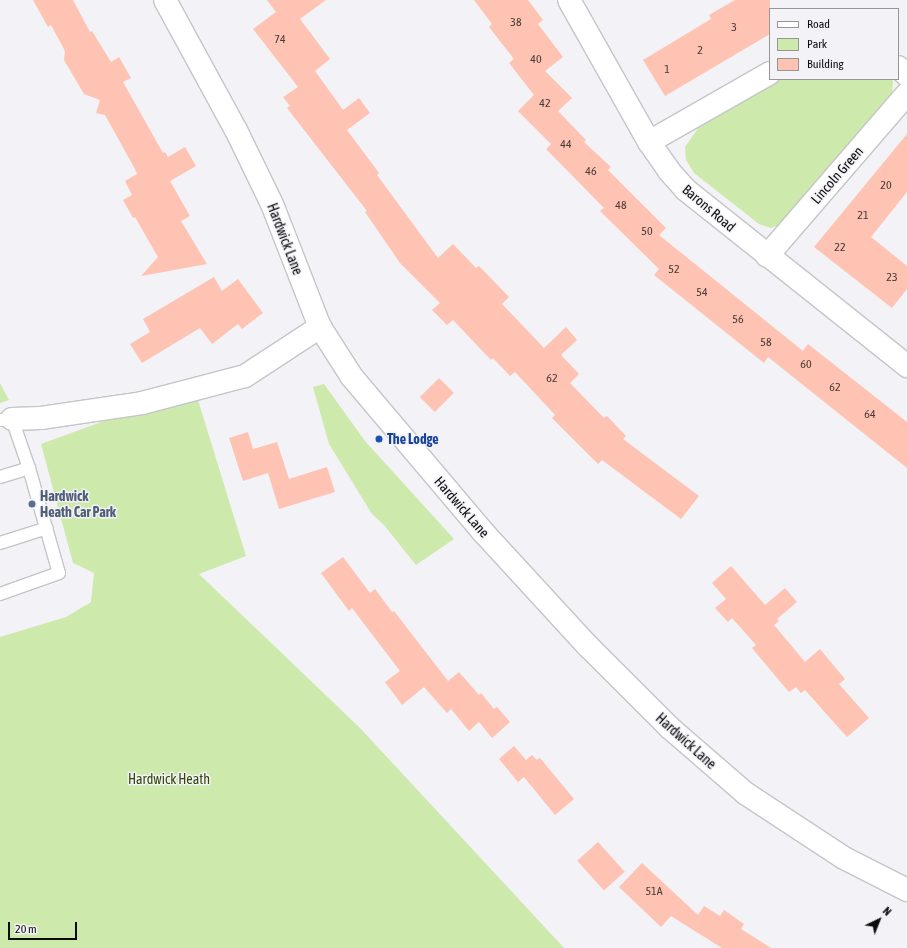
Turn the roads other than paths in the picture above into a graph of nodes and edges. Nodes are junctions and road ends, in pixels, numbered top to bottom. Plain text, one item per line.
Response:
1 (165, 0) edge
2 (569, 0) edge
3 (899, 69) edge
4 (769, 74) edge
5 (907, 75) edge
6 (907, 94) edge
7 (649, 142) junction
8 (767, 256) junction
9 (320, 327) junction
10 (907, 366) edge
11 (6, 420) edge
12 (29, 468) junction
13 (0, 477) edge
14 (47, 528) junction
15 (0, 543) edge
16 (0, 594) edge
17 (907, 890) edge

1 - 9 street, Hardwick Lane
2 - 7 street, Barons Road
3 - 5 street
4 - 7 street
6 - 8 street, Lincoln Green
7 - 8 street, Barons Road
8 - 10 street, Barons Road
9 - 11 street
9 - 17 street, Hardwick Lane
11 - 12 lane
12 - 13 lane
12 - 14 lane
14 - 15 lane
14 - 16 lane

